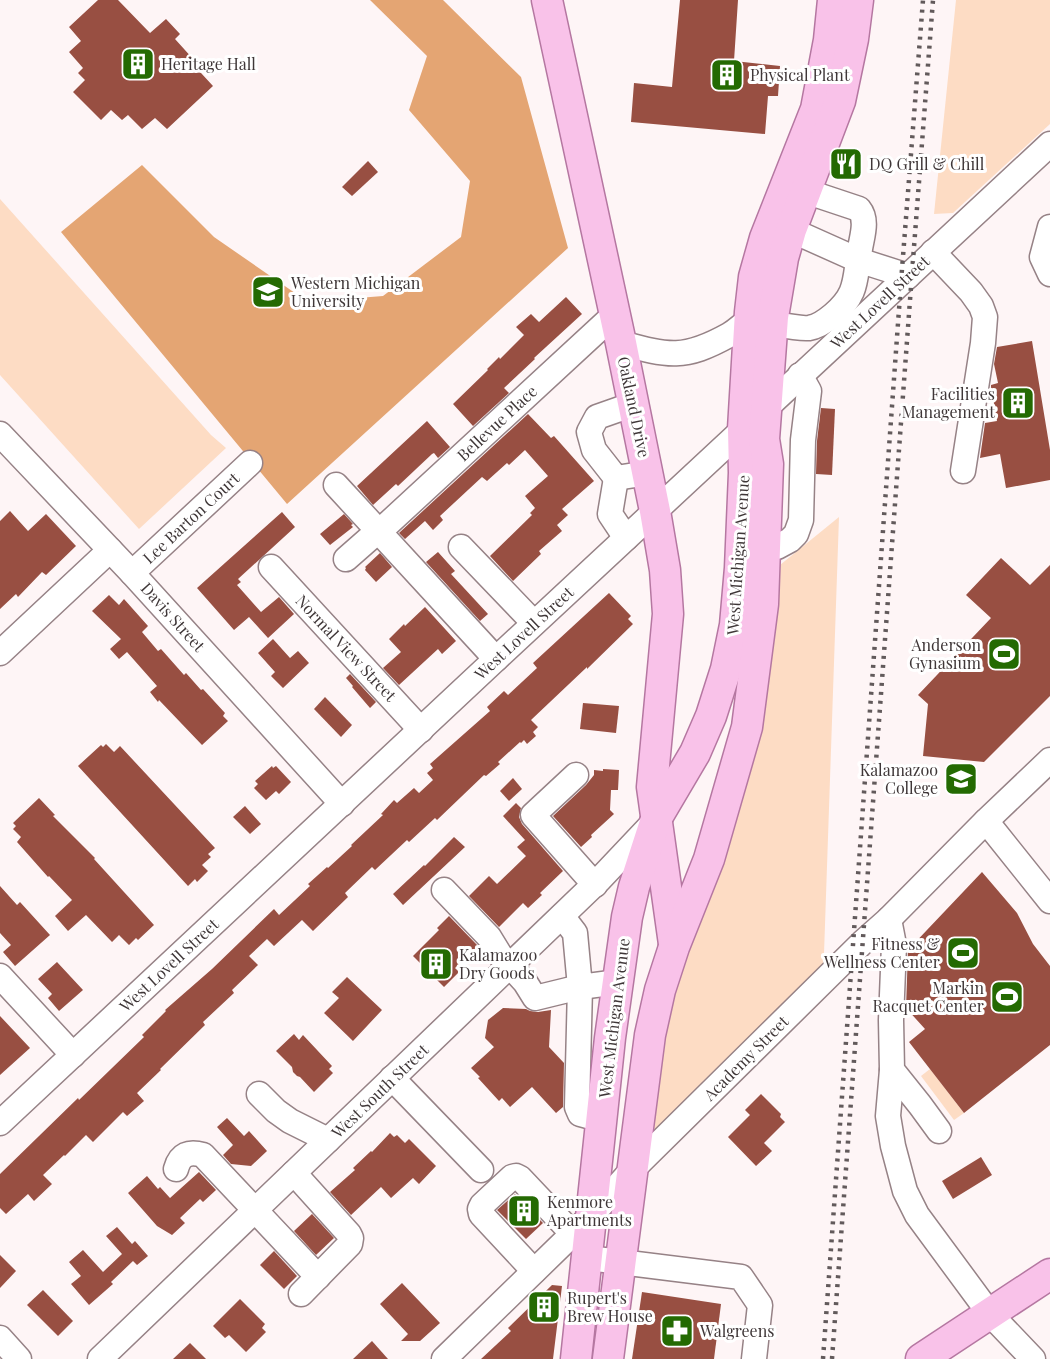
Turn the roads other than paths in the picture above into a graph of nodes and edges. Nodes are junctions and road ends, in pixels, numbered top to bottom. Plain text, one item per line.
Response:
1 (547, 0) edge
2 (833, 0) edge
3 (858, 0) edge
4 (837, 65) junction
5 (1050, 144) edge
6 (805, 191) junction
7 (1050, 227) edge
8 (791, 230) junction
9 (933, 252) junction
10 (858, 260) junction
11 (1050, 274) edge
12 (908, 276) junction
13 (851, 296) junction
14 (868, 314) junction
15 (764, 320) junction
16 (810, 328) junction
17 (617, 329) junction
18 (807, 369) junction
19 (634, 404) junction
20 (766, 408) junction
21 (743, 429) junction
22 (0, 434) edge
23 (803, 458) junction
24 (250, 464) dead end
25 (768, 464) junction
26 (963, 471) dead end
27 (648, 473) junction
28 (616, 478) junction
29 (336, 484) dead end
30 (656, 511) junction
31 (379, 531) junction
32 (626, 538) junction
33 (461, 547) dead end
34 (765, 547) junction
35 (110, 550) junction
36 (346, 559) dead end
37 (271, 567) dead end
38 (132, 573) junction
39 (534, 623) junction
40 (0, 653) edge
41 (496, 659) junction
42 (421, 730) junction
43 (1050, 760) edge
44 (576, 775) dead end
45 (342, 804) junction
46 (656, 819) junction
47 (986, 821) junction
48 (595, 885) junction
49 (444, 890) dead end
50 (1050, 901) edge
51 (562, 916) junction
52 (889, 919) junction
53 (674, 947) junction
54 (511, 966) junction
55 (0, 976) edge
56 (618, 982) junction
57 (580, 987) junction
58 (73, 1055) junction
59 (892, 1070) junction
60 (392, 1078) junction
61 (259, 1094) dead end
62 (602, 1120) junction
63 (0, 1123) edge
64 (939, 1131) dead end
65 (328, 1140) junction
66 (176, 1169) dead end
67 (481, 1170) dead end
68 (631, 1171) junction
69 (294, 1173) junction
70 (256, 1210) junction
71 (584, 1236) junction
72 (619, 1262) junction
73 (534, 1271) junction
74 (1050, 1274) edge
75 (318, 1277) junction
76 (301, 1294) dead end
77 (990, 1314) junction
78 (0, 1338) edge
79 (455, 1355) edge
80 (19, 1359) edge
81 (100, 1359) edge
82 (576, 1359) edge
83 (608, 1359) edge
84 (754, 1359) edge
85 (921, 1359) edge
86 (1033, 1359) edge

1 - 17 main road, Oakland Drive
2 - 4 main road
3 - 4 main road
4 - 6 main road, West Michigan Avenue
4 - 15 main road, West Michigan Avenue
5 - 9 street, West Lovell Street
6 - 8 main road, West Michigan Avenue
6 - 10 street
7 - 11 street
8 - 10 street
8 - 15 main road, West Michigan Avenue
9 - 12 street, West Lovell Street
9 - 26 street
10 - 12 street
10 - 13 street
12 - 14 street, West Lovell Street
13 - 14 street
13 - 16 street
14 - 18 street, West Lovell Street
15 - 16 street
15 - 17 street
15 - 20 main road, West Michigan Avenue
15 - 21 main road, West Michigan Avenue
16 - 18 street
17 - 19 main road, Oakland Drive
17 - 31 street, Bellevue Place
18 - 20 street, West Lovell Street
18 - 23 street
19 - 27 main road, Oakland Drive
19 - 28 street
20 - 21 street, West Lovell Street
20 - 25 main road, West Michigan Avenue
21 - 30 street, West Lovell Street
21 - 46 main road, West Michigan Avenue
22 - 35 street, Davis Street
23 - 25 street
23 - 34 street
24 - 38 street, Lee Barton Court
25 - 34 main road, West Michigan Avenue
27 - 28 street
27 - 30 main road, Oakland Drive
28 - 32 street
29 - 31 street
30 - 32 street, West Lovell Street
30 - 46 main road, Oakland Drive
31 - 36 street, Bellevue Place
31 - 41 street
32 - 39 street, West Lovell Street
33 - 39 street
34 - 53 main road, West Michigan Avenue
35 - 38 street, Davis Street
35 - 40 street
37 - 42 street, Normal View Street
38 - 45 street, Davis Street
39 - 41 street, West Lovell Street
41 - 42 street, West Lovell Street
42 - 45 street, West Lovell Street
43 - 47 street, Academy Street
44 - 48 street
45 - 58 street, West Lovell Street
46 - 48 street, West South Street
46 - 53 main road, Oakland Drive
46 - 56 main road, West Michigan Avenue
47 - 50 street
47 - 52 street, Academy Street
48 - 51 street, West South Street
49 - 54 street
51 - 54 street, West South Street
51 - 57 street
52 - 59 street
52 - 68 street, Academy Street
53 - 68 main road, West Michigan Avenue
54 - 57 street
54 - 60 street, West South Street
55 - 58 street
56 - 57 street
56 - 62 main road, West Michigan Avenue
57 - 62 street
58 - 63 street, West Lovell Street
59 - 64 street
59 - 77 street
60 - 65 street, West South Street
60 - 67 street
61 - 65 street
62 - 71 main road, West Michigan Avenue
65 - 69 street, West South Street
66 - 70 street
68 - 71 street, Academy Street
68 - 72 main road, West Michigan Avenue
69 - 70 street, West South Street
69 - 75 street
70 - 75 street
70 - 81 street, West South Street
71 - 72 street
71 - 73 street, Academy Street
71 - 73 street
71 - 82 main road, West Michigan Avenue
72 - 83 main road, West Michigan Avenue
72 - 84 street
73 - 79 street, Academy Street
74 - 77 main road
75 - 76 street
77 - 85 main road
77 - 86 street
78 - 80 street

